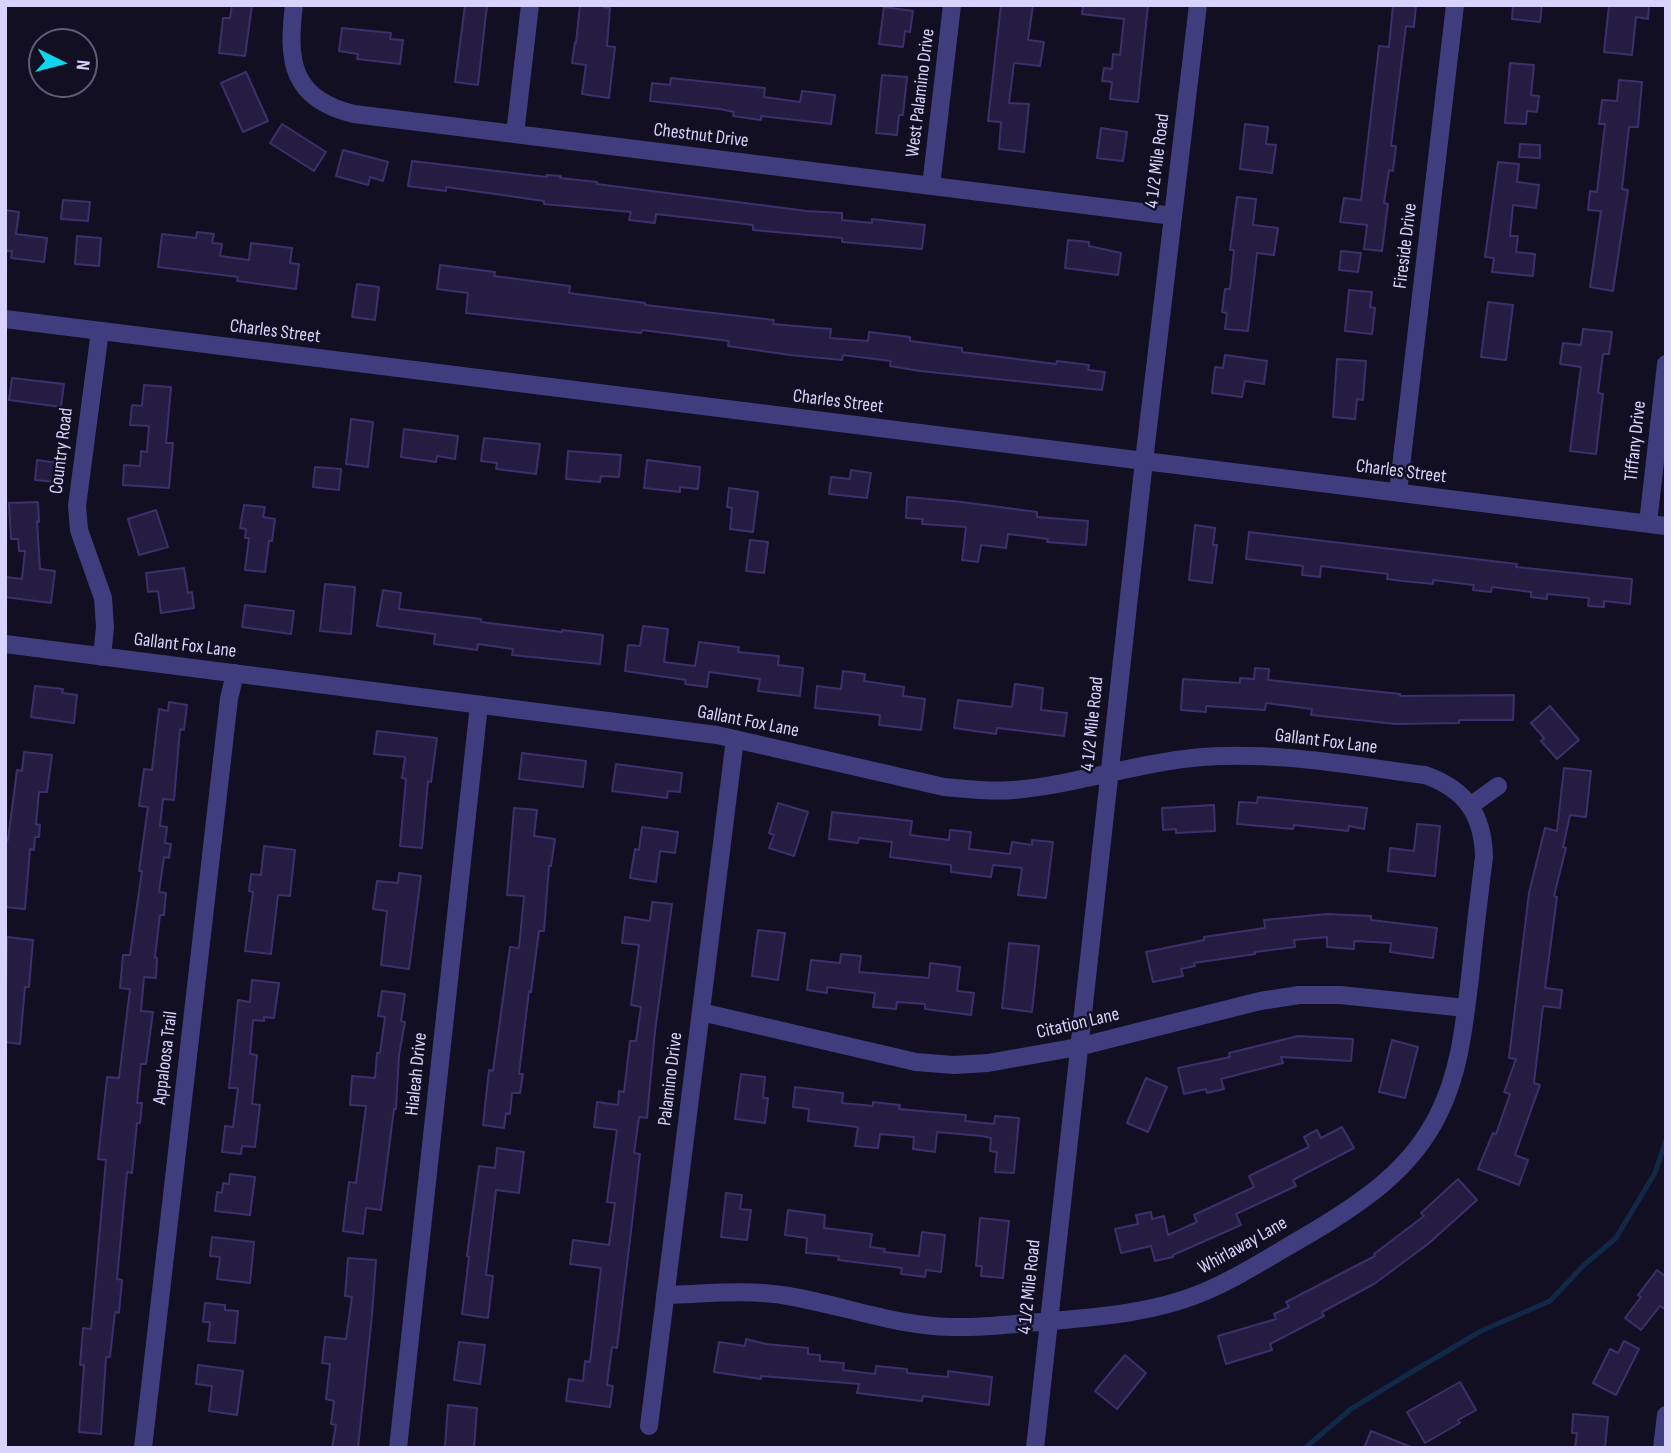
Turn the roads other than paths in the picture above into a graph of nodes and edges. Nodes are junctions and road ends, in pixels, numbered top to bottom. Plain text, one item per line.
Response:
1 (530, 5) edge
2 (952, 5) edge
3 (1198, 5) edge
4 (1455, 5) edge
5 (293, 10) edge
6 (515, 134) junction
7 (931, 186) junction
8 (1173, 216) junction
9 (5, 319) edge
10 (100, 331) junction
11 (1666, 364) edge
12 (1144, 461) junction
13 (1398, 492) junction
14 (1657, 524) edge
15 (5, 644) edge
16 (102, 657) junction
17 (235, 673) junction
18 (479, 705) junction
19 (735, 738) junction
20 (1109, 773) junction
21 (1498, 786) dead end
22 (1470, 806) junction
23 (1466, 1008) junction
24 (701, 1012) junction
25 (1078, 1047) junction
26 (665, 1295) junction
27 (1048, 1321) junction
28 (1666, 1415) edge
29 (649, 1426) dead end
30 (143, 1448) edge
31 (398, 1448) edge
32 (1035, 1448) edge
33 (1662, 1448) edge

1 - 6 street
2 - 7 street, West Palamino Drive
3 - 8 street, 4 1/2 Mile Road
4 - 13 street, Fireside Drive
5 - 6 street, Chestnut Drive
6 - 7 street, Chestnut Drive
7 - 8 street, Chestnut Drive
8 - 12 street, 4 1/2 Mile Road
9 - 10 street, Charles Street
10 - 12 street, Charles Street
10 - 16 street, Country Road
11 - 14 street, Tiffany Drive
12 - 13 street, Charles Street
12 - 20 street, 4 1/2 Mile Road
13 - 14 street, Charles Street
15 - 16 street, Gallant Fox Lane
16 - 17 street, Gallant Fox Lane
17 - 18 street, Gallant Fox Lane
17 - 30 street, Appaloosa Trail
18 - 19 street, Gallant Fox Lane
18 - 31 street, Hialeah Drive
19 - 20 street, Gallant Fox Lane
19 - 24 street, Palamino Drive
20 - 22 street, Gallant Fox Lane
20 - 25 street, 4 1/2 Mile Road
21 - 22 street
22 - 23 street, Whirlaway Lane
23 - 25 street, Citation Lane
23 - 27 street, Whirlaway Lane
24 - 25 street, Citation Lane
24 - 26 street, Palamino Drive
25 - 27 street, 4 1/2 Mile Road
26 - 27 street, Whirlaway Lane
26 - 29 street, Palamino Drive
27 - 32 street, 4 1/2 Mile Road
28 - 33 street

